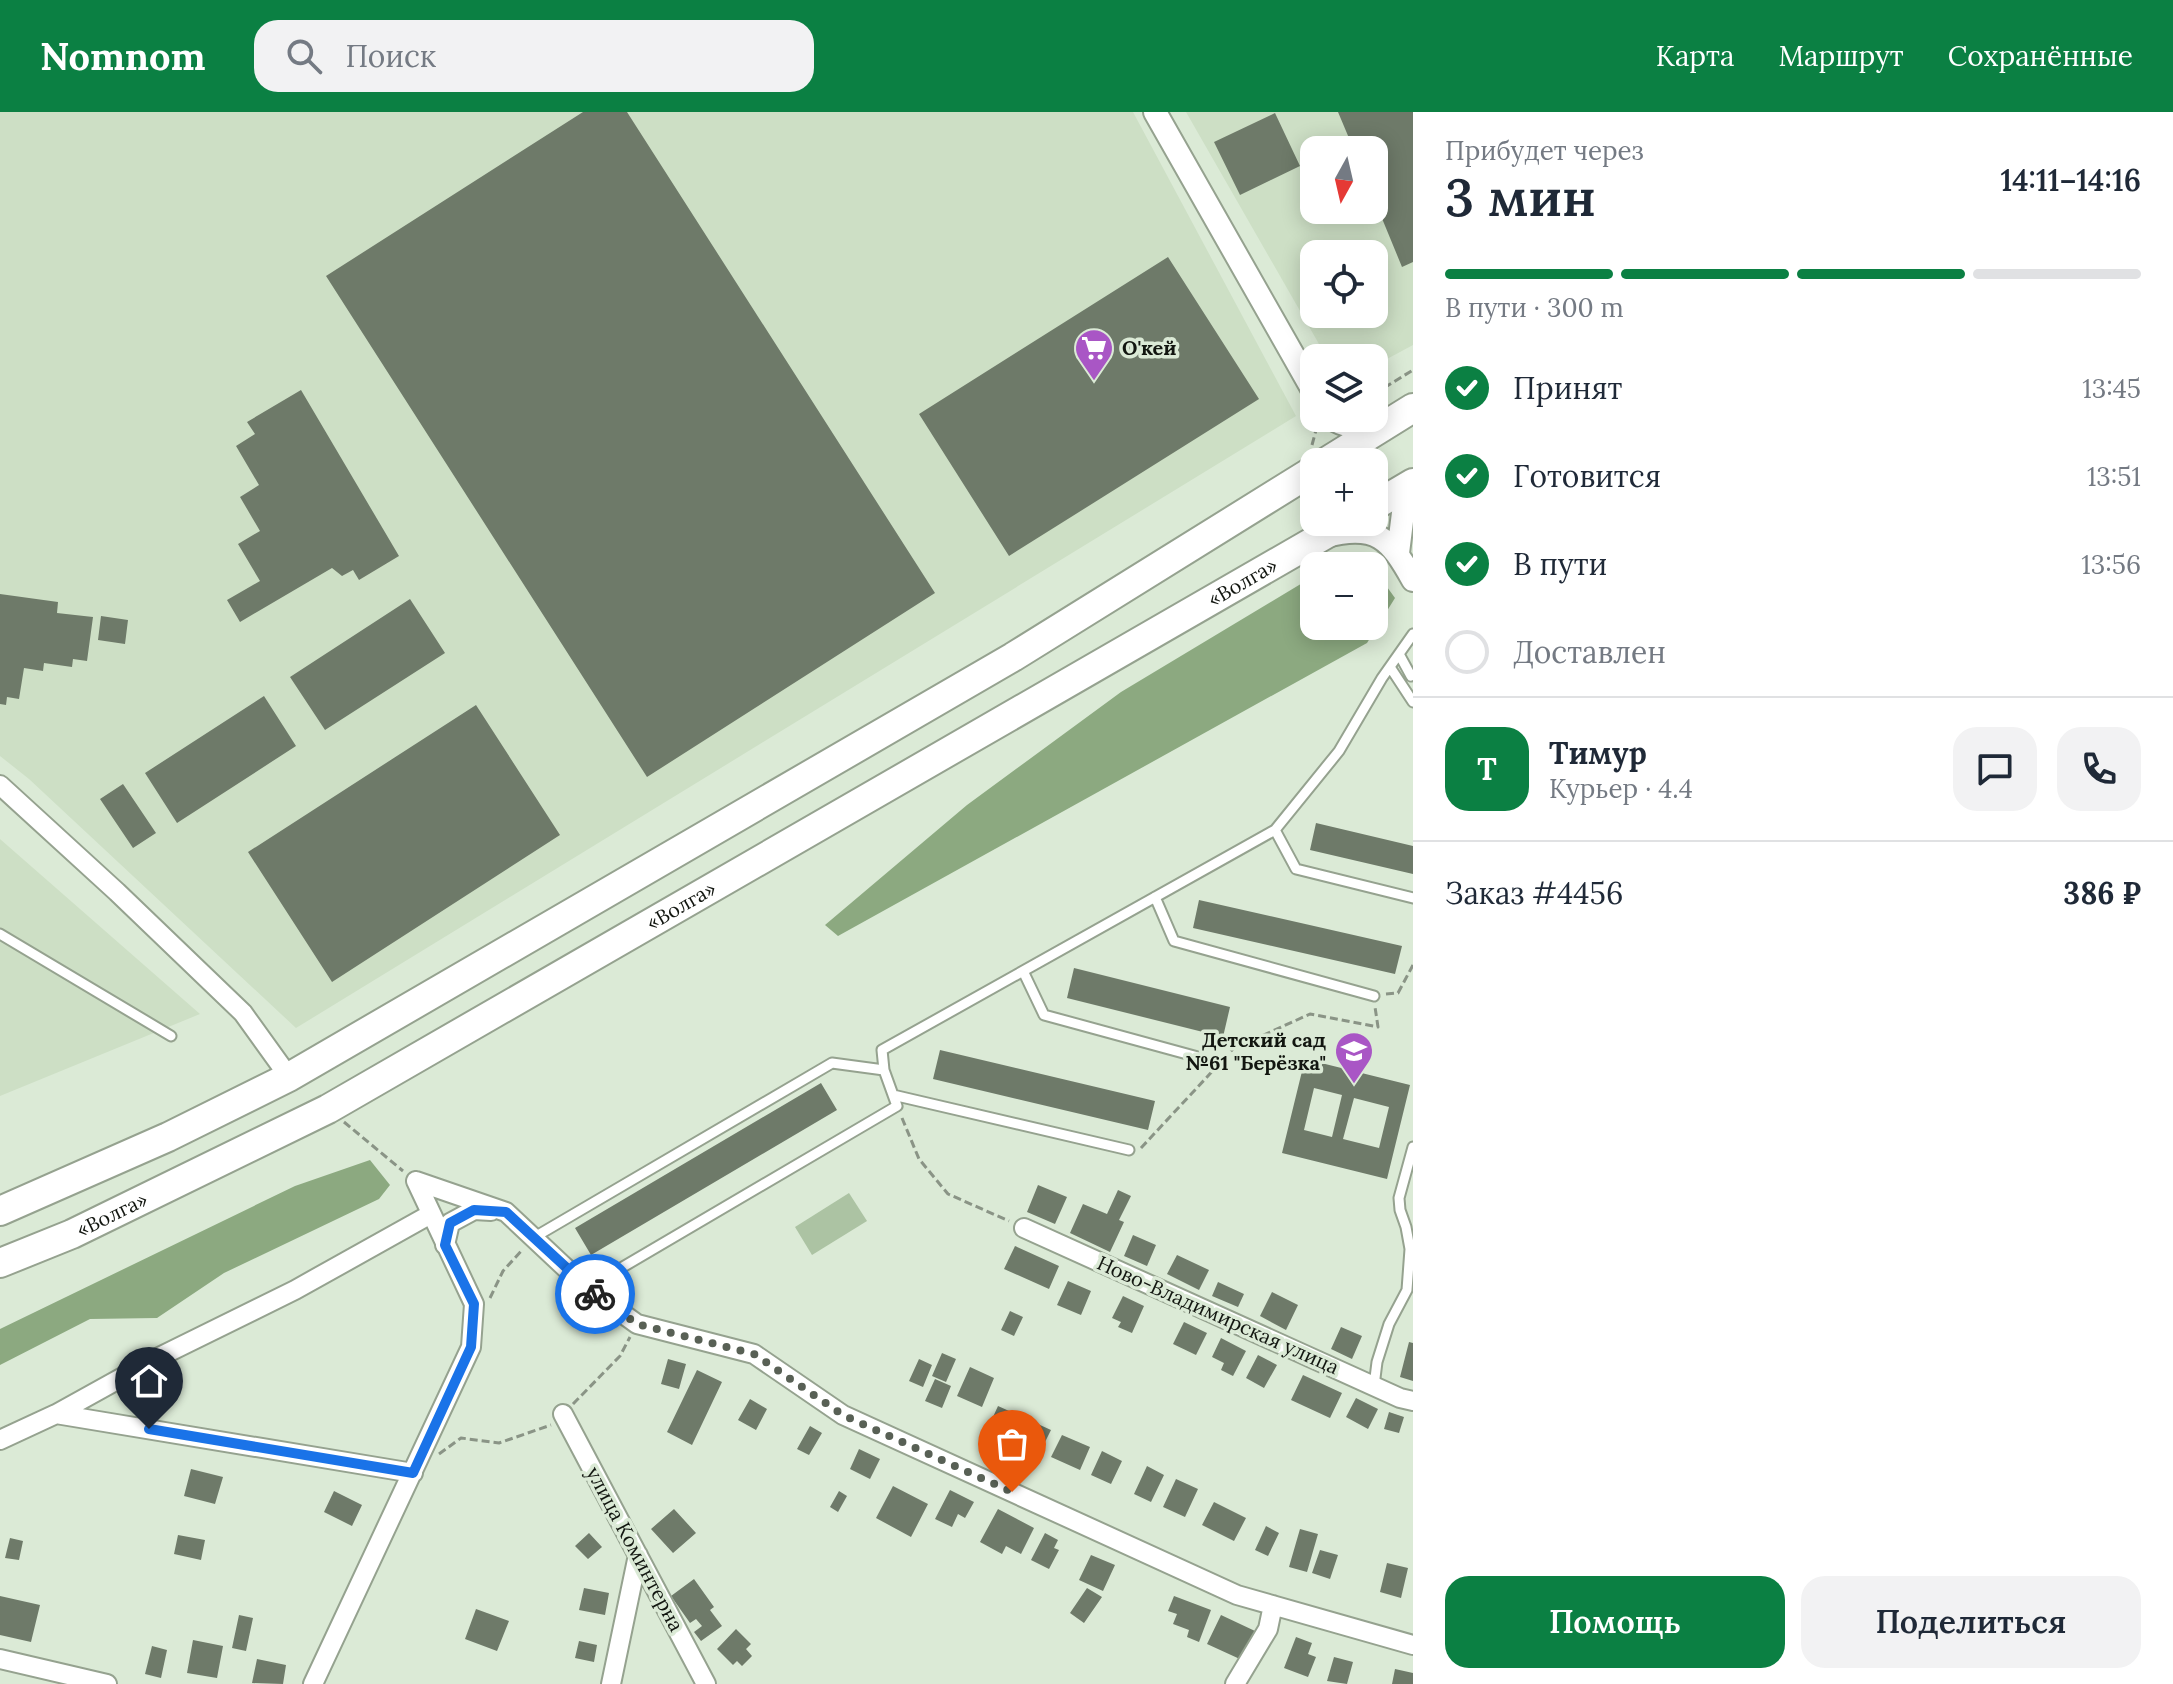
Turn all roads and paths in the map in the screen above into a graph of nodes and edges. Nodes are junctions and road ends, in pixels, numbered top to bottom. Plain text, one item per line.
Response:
1 (1155, 112) edge
2 (1300, 367) edge
3 (1413, 370) edge
4 (1388, 385) edge
5 (1413, 408) edge
6 (1388, 423) edge
7 (1372, 432) edge
8 (1347, 448) edge
9 (1300, 478) edge
10 (1413, 484) edge
11 (1388, 498) edge
12 (1322, 537) joint
13 (1398, 553) junction
14 (1411, 577) edge
15 (1413, 634) edge
16 (1399, 654) junction
17 (1390, 667) junction
18 (1413, 675) edge
19 (1413, 702) edge
20 (0, 785) edge
21 (1275, 830) junction
22 (1155, 897) junction
23 (1413, 898) edge
24 (0, 934) edge
25 (1413, 965) edge
26 (1023, 971) junction
27 (1374, 996) junction
28 (171, 1036) dead end
29 (1198, 1057) dead end
30 (884, 1070) junction
31 (289, 1077) junction
32 (893, 1095) junction
33 (897, 1106) junction
34 (328, 1109) junction
35 (1413, 1147) edge
36 (1129, 1150) joint
37 (416, 1181) junction
38 (0, 1211) edge
39 (506, 1212) junction
40 (431, 1214) junction
41 (1024, 1228) joint
42 (533, 1238) junction
43 (445, 1245) junction
44 (0, 1263) edge
45 (587, 1288) junction
46 (487, 1307) dead end
47 (637, 1324) junction
48 (1374, 1386) junction
49 (1413, 1401) edge
50 (56, 1414) junction
51 (563, 1414) junction
52 (0, 1440) edge
53 (413, 1473) junction
54 (638, 1555) junction
55 (1273, 1605) junction
56 (1413, 1645) edge
57 (0, 1659) edge
58 (107, 1684) edge
59 (313, 1684) edge
60 (611, 1684) edge
61 (706, 1684) edge
62 (1235, 1684) edge

1 - 2 street
3 - 4 path
5 - 6 highway
7 - 8 highway
9 - 31 highway
10 - 11 highway
10 - 13 street
12 - 13 street
12 - 34 highway, «Волга»
13 - 14 street
15 - 16 lane
16 - 17 lane
16 - 18 lane
17 - 19 lane
17 - 21 lane
20 - 31 street
21 - 22 lane
21 - 23 lane
22 - 26 lane
22 - 27 lane
24 - 28 lane
25 - 27 path
26 - 29 lane
26 - 30 lane
27 - 36 path
30 - 32 lane
30 - 42 lane
31 - 38 highway
32 - 33 lane
32 - 36 lane
33 - 41 path
33 - 45 lane
34 - 37 path
34 - 44 highway, «Волга»
35 - 48 lane
37 - 39 street
37 - 40 street
39 - 42 street
39 - 43 street
40 - 43 street
40 - 50 street
41 - 48 street, Ново-Владимирская улица
42 - 45 street
42 - 46 path
43 - 53 street
45 - 47 street
47 - 51 path
47 - 55 street
48 - 49 street, Ново-Владимирская улица
50 - 52 street
50 - 53 street
51 - 53 path
51 - 54 street, улица Коминтерна
53 - 59 street
54 - 60 street
54 - 61 street, улица Коминтерна
55 - 56 street
55 - 62 street
57 - 58 street

